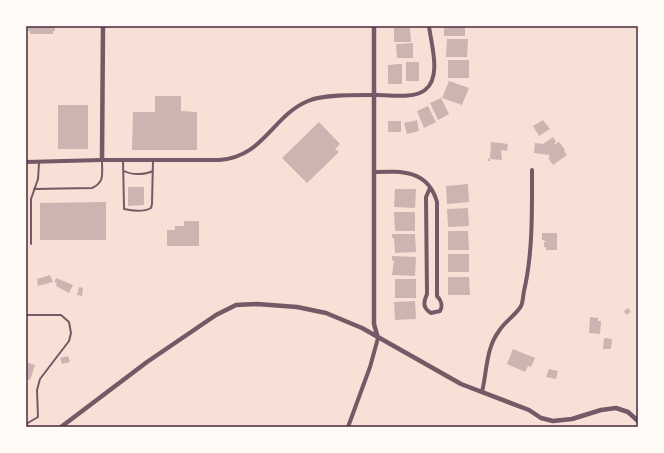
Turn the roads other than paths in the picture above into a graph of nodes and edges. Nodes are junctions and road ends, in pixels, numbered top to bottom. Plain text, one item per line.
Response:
1 (103, 26) edge
2 (374, 26) edge
3 (429, 26) edge
4 (374, 95) junction
5 (102, 160) junction
6 (123, 160) junction
7 (153, 160) junction
8 (26, 162) edge
9 (38, 162) junction
10 (124, 170) junction
11 (532, 170) dead end
12 (153, 171) junction
13 (375, 172) junction
14 (430, 188) junction
15 (34, 189) junction
16 (26, 230) edge
17 (31, 230) junction
18 (31, 244) dead end
19 (26, 314) edge
20 (378, 338) junction
21 (482, 392) junction
22 (638, 421) edge
23 (26, 425) edge
24 (30, 427) edge
25 (61, 427) edge
26 (348, 427) edge

1 - 5 street
2 - 4 street
3 - 4 street
4 - 7 street
4 - 13 street
5 - 6 street
5 - 9 street
5 - 15 lane
6 - 7 street
6 - 10 lane
7 - 12 lane
8 - 9 street
9 - 15 lane
10 - 12 lane
10 - 12 lane
11 - 21 street
13 - 14 street
13 - 20 street
14 - 14 street
15 - 17 lane
16 - 17 lane
17 - 18 lane
19 - 23 lane
20 - 21 street
20 - 25 street
20 - 26 street
21 - 22 street
23 - 24 lane

